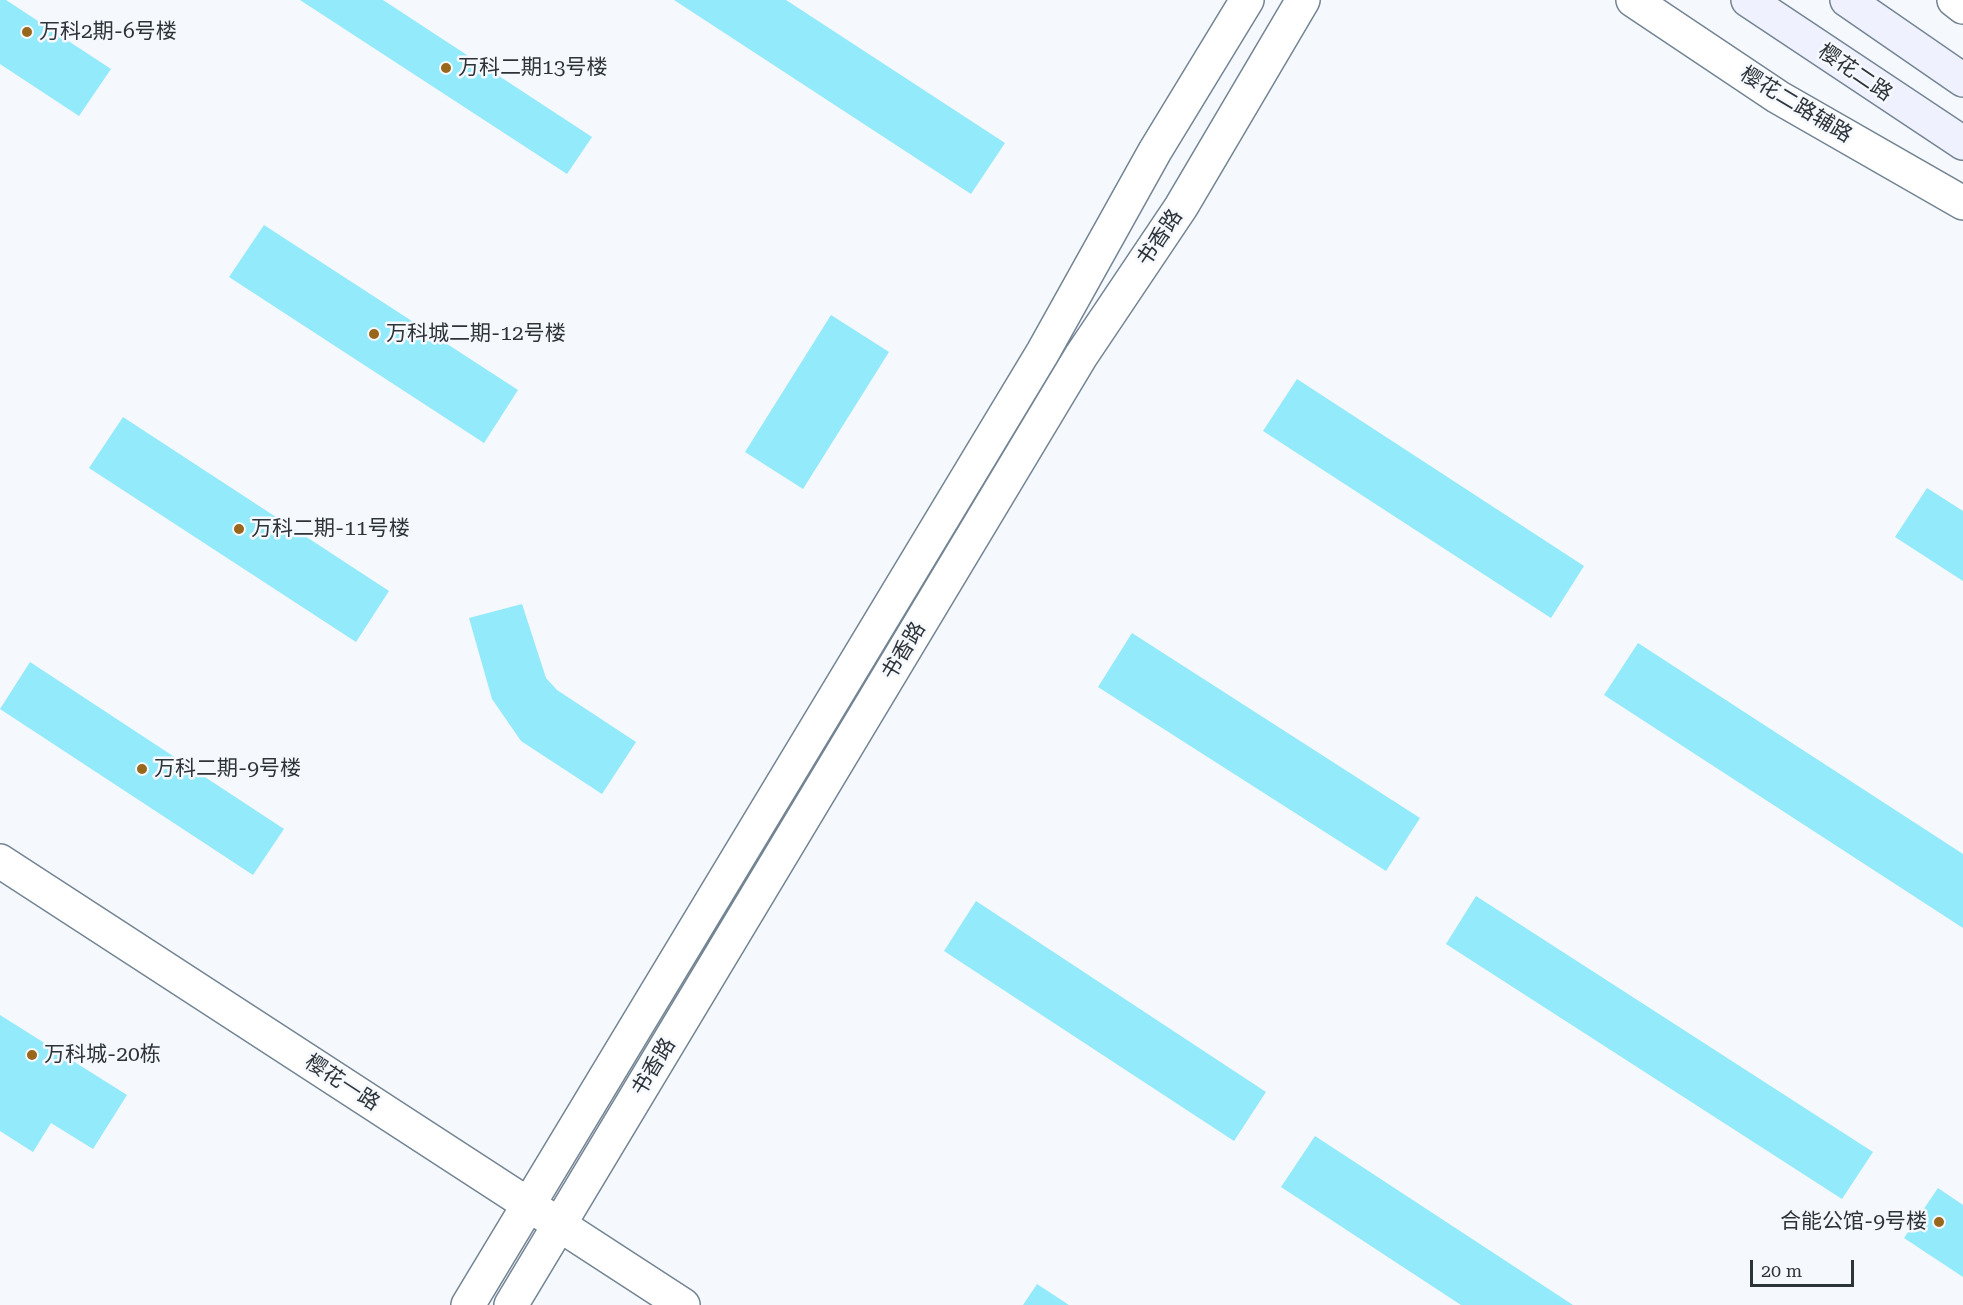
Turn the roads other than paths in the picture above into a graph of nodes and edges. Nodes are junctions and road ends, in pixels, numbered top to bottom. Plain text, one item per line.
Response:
1 (1247, 0) edge
2 (1303, 0) edge
3 (1634, 0) edge
4 (1748, 0) edge
5 (1847, 0) edge
6 (1954, 0) edge
7 (1963, 7) edge
8 (1963, 80) edge
9 (1963, 143) edge
10 (1963, 203) edge
11 (0, 861) edge
12 (529, 1205) junction
13 (560, 1225) junction
14 (468, 1305) edge
15 (511, 1305) edge
16 (683, 1305) edge

1 - 12 street, 书香路
2 - 13 street, 书香路
3 - 10 street, 樱花二路辅路
4 - 9 main road, 樱花二路
5 - 8 main road
6 - 7 street
11 - 12 street, 樱花一路
12 - 13 street, 樱花一路
12 - 14 street, 书香路
13 - 15 street, 书香路
13 - 16 street, 樱花一路

